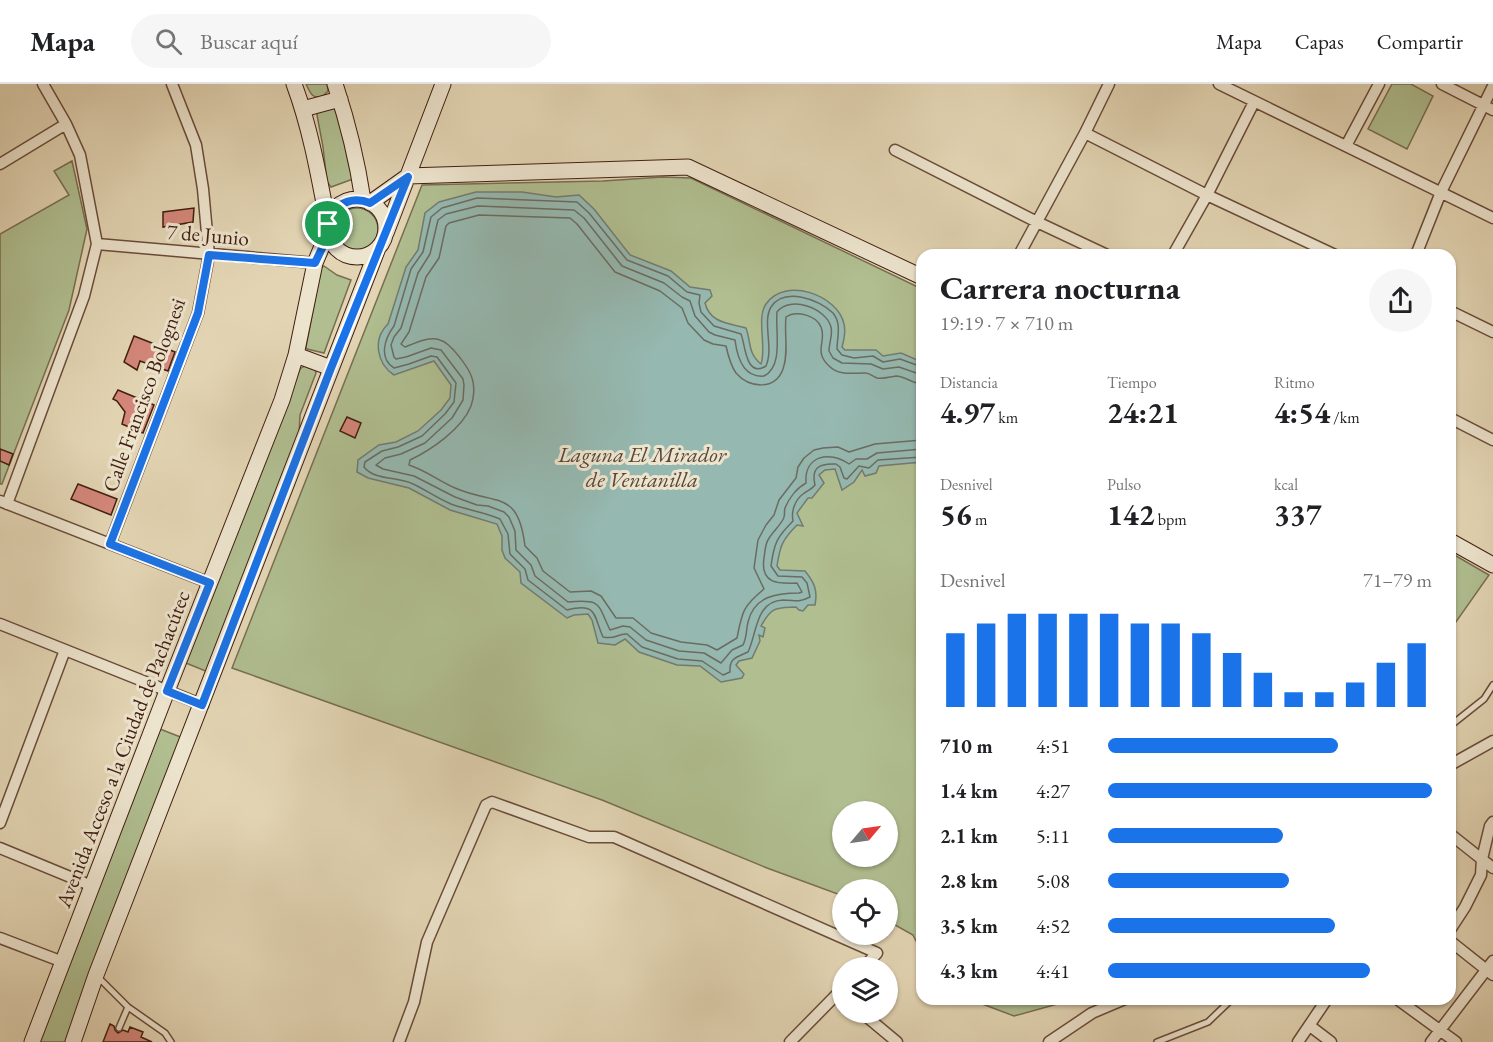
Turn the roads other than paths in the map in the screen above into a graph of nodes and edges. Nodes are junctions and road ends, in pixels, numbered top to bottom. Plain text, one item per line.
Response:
1 (43, 84) edge
2 (172, 84) edge
3 (294, 84) edge
4 (443, 84) edge
5 (1109, 84) edge
6 (1219, 84) edge
7 (1378, 84) edge
8 (1443, 84) edge
9 (1493, 86) edge
10 (338, 91) edge
11 (1254, 102) junction
12 (1488, 108) edge
13 (303, 109) junction
14 (66, 124) junction
15 (1085, 133) junction
16 (1346, 146) junction
17 (895, 150) dead end
18 (0, 164) edge
19 (408, 177) junction
20 (1441, 192) junction
21 (1207, 195) junction
22 (367, 202) junction
23 (1493, 218) edge
24 (1037, 222) junction
25 (328, 228) junction
26 (381, 243) junction
27 (97, 244) junction
28 (1022, 249) edge
29 (1094, 249) edge
30 (1176, 249) edge
31 (1322, 249) edge
32 (1418, 249) edge
33 (209, 255) junction
34 (315, 263) junction
35 (916, 274) edge
36 (1456, 314) edge
37 (1493, 332) edge
38 (296, 355) junction
39 (331, 368) junction
40 (1456, 421) edge
41 (1493, 440) edge
42 (3, 502) edge
43 (110, 544) junction
44 (1456, 544) edge
45 (1493, 565) edge
46 (210, 583) junction
47 (0, 624) edge
48 (65, 650) junction
49 (1493, 685) edge
50 (167, 691) junction
51 (202, 705) junction
52 (1456, 721) edge
53 (1493, 741) edge
54 (1456, 762) edge
55 (1493, 822) edge
56 (0, 823) edge
57 (1456, 839) edge
58 (0, 848) edge
59 (1482, 859) junction
60 (1493, 868) edge
61 (92, 886) junction
62 (1456, 921) edge
63 (0, 938) edge
64 (1456, 945) edge
65 (873, 957) edge
66 (63, 962) junction
67 (1491, 969) edge
68 (96, 975) junction
69 (832, 1002) edge
70 (1111, 1005) edge
71 (1226, 1005) edge
72 (1323, 1005) edge
73 (1405, 1005) edge
74 (128, 1007) junction
75 (874, 1023) edge
76 (1310, 1026) junction
77 (119, 1028) dead end
78 (1440, 1030) junction
79 (32, 1042) edge
80 (73, 1042) edge
81 (171, 1042) edge
82 (399, 1042) edge
83 (790, 1042) edge
84 (897, 1042) edge
85 (1048, 1042) edge
86 (1157, 1042) edge
87 (1298, 1042) edge
88 (1331, 1042) edge
89 (1431, 1042) edge
90 (1456, 1042) edge

1 - 14 street
2 - 33 street, Calle Francisco Bolognesi
3 - 13 main road
4 - 19 main road
5 - 15 street
6 - 11 street
7 - 16 street
8 - 12 street
9 - 12 street
10 - 13 main road
10 - 22 main road
11 - 16 street
11 - 21 street
12 - 20 street
13 - 25 main road
14 - 18 street
14 - 27 street
15 - 21 street
15 - 24 street
16 - 20 street
17 - 24 street
19 - 22 main road
19 - 26 main road
19 - 35 main road
20 - 23 street
20 - 32 street
21 - 30 street
21 - 31 street
22 - 25 main road
22 - 26 main road
24 - 28 street
24 - 29 street
25 - 26 main road
25 - 34 main road, Avenida Acceso a la Ciudad de Pachacútec
26 - 39 main road
27 - 33 street, 7 de Junio
27 - 42 street
33 - 34 street, 7 de Junio
33 - 43 street, Calle Francisco Bolognesi
34 - 38 main road, Avenida Acceso a la Ciudad de Pachacútec
36 - 37 street
38 - 39 main road
38 - 46 main road, Avenida Acceso a la Ciudad de Pachacútec
39 - 51 main road
40 - 41 street
42 - 43 street
43 - 46 street
44 - 45 main road
46 - 50 main road, Avenida Acceso a la Ciudad de Pachacútec
47 - 48 street
48 - 50 street
48 - 56 street
49 - 52 lane
50 - 51 street
50 - 61 main road, Avenida Acceso a la Ciudad de Pachacútec
51 - 68 main road
53 - 54 street
55 - 59 street
57 - 59 street
58 - 61 street
59 - 60 street
59 - 62 street
61 - 66 main road, Avenida Acceso a la Ciudad de Pachacútec
63 - 66 street
64 - 67 street
65 - 82 street
66 - 79 main road, Avenida Acceso a la Ciudad de Pachacútec
67 - 78 street
68 - 74 lane
68 - 80 main road
69 - 83 street
70 - 85 street
71 - 86 lane
72 - 76 street
73 - 78 street
74 - 77 lane
74 - 81 lane
75 - 84 street
76 - 87 street
76 - 88 street
78 - 89 street
78 - 90 street

